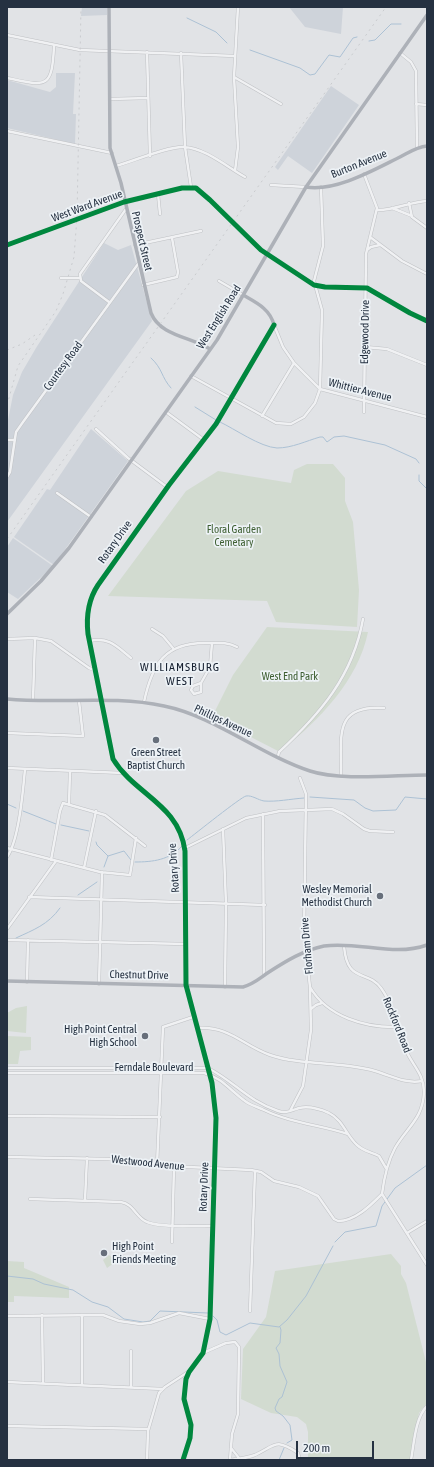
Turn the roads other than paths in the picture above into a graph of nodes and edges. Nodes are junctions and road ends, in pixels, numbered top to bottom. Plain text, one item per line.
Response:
1 (109, 7) edge
2 (238, 7) edge
3 (427, 15) edge
4 (7, 35) edge
5 (54, 46) junction
6 (108, 50) junction
7 (147, 52) junction
8 (181, 53) junction
9 (400, 53) junction
10 (235, 56) junction
11 (234, 77) junction
12 (7, 78) edge
13 (148, 98) junction
14 (110, 99) junction
15 (280, 104) dead end
16 (416, 104) junction
17 (427, 105) edge
18 (7, 132) edge
19 (427, 146) edge
20 (185, 147) junction
21 (417, 148) junction
22 (112, 153) junction
23 (150, 156) junction
24 (116, 166) junction
25 (235, 171) junction
26 (364, 174) junction
27 (245, 178) dead end
28 (271, 185) dead end
29 (191, 187) junction
30 (306, 187) junction
31 (321, 187) junction
32 (158, 194) junction
33 (427, 201) edge
34 (124, 202) junction
35 (409, 203) junction
36 (392, 208) junction
37 (126, 209) junction
38 (377, 210) junction
39 (160, 214) dead end
40 (412, 217) junction
41 (427, 228) edge
42 (201, 231) dead end
43 (369, 236) junction
44 (172, 238) junction
45 (7, 245) edge
46 (134, 246) junction
47 (380, 246) junction
48 (366, 250) junction
49 (267, 254) junction
50 (138, 264) junction
51 (427, 274) edge
52 (61, 278) dead end
53 (80, 278) junction
54 (219, 281) dead end
55 (143, 285) junction
56 (314, 285) junction
57 (365, 288) junction
58 (243, 295) junction
59 (110, 302) junction
60 (427, 321) edge
61 (274, 325) junction
62 (365, 347) junction
63 (210, 350) junction
64 (294, 363) junction
65 (427, 365) edge
66 (191, 376) junction
67 (320, 389) junction
68 (231, 398) junction
69 (364, 400) junction
70 (166, 412) junction
71 (364, 412) dead end
72 (262, 416) junction
73 (427, 417) edge
74 (96, 429) dead end
75 (7, 440) edge
76 (14, 440) junction
77 (205, 440) junction
78 (131, 460) junction
79 (7, 477) edge
80 (167, 487) junction
81 (57, 493) dead end
82 (91, 517) junction
83 (7, 614) edge
84 (363, 619) dead end
85 (152, 629) dead end
86 (7, 638) edge
87 (35, 638) junction
88 (89, 641) junction
89 (212, 643) junction
90 (237, 647) dead end
91 (173, 648) junction
92 (131, 658) dead end
93 (94, 670) junction
94 (201, 683) junction
95 (7, 699) edge
96 (33, 700) junction
97 (101, 700) junction
98 (79, 701) junction
99 (144, 702) junction
100 (384, 708) dead end
101 (7, 733) edge
102 (278, 756) junction
103 (7, 768) edge
104 (25, 769) junction
105 (70, 771) junction
106 (123, 772) junction
107 (427, 775) edge
108 (342, 776) junction
109 (300, 778) dead end
110 (69, 804) junction
111 (306, 810) junction
112 (96, 811) junction
113 (263, 814) junction
114 (223, 829) junction
115 (393, 832) dead end
116 (136, 838) junction
117 (145, 846) dead end
118 (7, 848) edge
119 (185, 848) junction
120 (12, 850) junction
121 (7, 858) edge
122 (52, 860) junction
123 (56, 861) junction
124 (84, 868) junction
125 (102, 872) junction
126 (29, 898) junction
127 (101, 900) junction
128 (186, 903) junction
129 (226, 904) junction
130 (265, 905) junction
131 (7, 929) edge
132 (7, 940) edge
133 (28, 940) junction
134 (100, 942) junction
135 (186, 944) junction
136 (427, 945) edge
137 (344, 946) junction
138 (305, 952) junction
139 (264, 975) junction
140 (7, 981) edge
141 (27, 982) junction
142 (99, 984) junction
143 (186, 985) junction
144 (225, 987) junction
145 (310, 987) junction
146 (323, 1003) junction
147 (311, 1009) junction
148 (193, 1017) junction
149 (398, 1027) junction
150 (196, 1028) junction
151 (308, 1061) junction
152 (7, 1068) edge
153 (162, 1068) junction
154 (208, 1068) junction
155 (7, 1073) edge
156 (162, 1073) junction
157 (209, 1074) junction
158 (422, 1081) junction
159 (277, 1111) junction
160 (290, 1111) junction
161 (276, 1115) junction
162 (7, 1116) edge
163 (160, 1117) junction
164 (348, 1134) junction
165 (7, 1157) edge
166 (86, 1158) junction
167 (157, 1165) junction
168 (174, 1167) junction
169 (386, 1168) junction
170 (215, 1169) junction
171 (255, 1171) junction
172 (382, 1194) junction
173 (30, 1199) dead end
174 (85, 1200) junction
175 (427, 1220) edge
176 (173, 1225) junction
177 (213, 1226) junction
178 (407, 1233) junction
179 (172, 1242) dead end
180 (427, 1265) edge
181 (250, 1311) dead end
182 (42, 1315) junction
183 (82, 1315) junction
184 (7, 1316) edge
185 (210, 1318) junction
186 (131, 1351) dead end
187 (203, 1353) junction
188 (189, 1372) junction
189 (7, 1382) edge
190 (42, 1384) junction
191 (82, 1385) junction
192 (131, 1387) junction
193 (163, 1389) junction
194 (427, 1406) edge
195 (7, 1426) edge
196 (148, 1429) junction
197 (230, 1447) junction
198 (239, 1459) junction
199 (147, 1460) edge
200 (183, 1460) edge
201 (230, 1460) edge
202 (300, 1460) edge
203 (411, 1460) edge

1 - 6 street, Prospect Street
2 - 10 street
3 - 9 street, West English Road
4 - 5 street
5 - 6 street
5 - 12 street
6 - 7 street
6 - 14 street, Prospect Street
7 - 8 street
7 - 13 street
8 - 10 street
8 - 20 street
9 - 16 street
9 - 30 street, West English Road
10 - 11 street
11 - 15 street
11 - 25 street
13 - 14 street
13 - 23 street
14 - 22 street, Prospect Street
16 - 17 street
16 - 21 street
18 - 22 street
19 - 21 street, Burton Avenue
20 - 23 street
20 - 25 street
20 - 29 street
21 - 26 street, Burton Avenue
22 - 24 street, Prospect Street
23 - 24 street
24 - 34 street, Prospect Street
25 - 27 street
26 - 31 street, Burton Avenue
26 - 38 street
28 - 30 street, Burton Avenue
29 - 32 street, West Ward Avenue
29 - 49 street
30 - 31 street, Burton Avenue
30 - 49 street, West English Road
31 - 56 street
32 - 34 street, West Ward Avenue
32 - 39 street
33 - 35 street
34 - 37 street, Prospect Street
34 - 45 street, West Ward Avenue
35 - 36 street
35 - 40 street
36 - 38 street
36 - 40 street
37 - 46 street, Prospect Street
37 - 53 street
38 - 43 street, Edgewood Drive
40 - 41 street
42 - 44 street
43 - 47 street
43 - 48 street, Edgewood Drive
44 - 46 street
44 - 55 street
46 - 50 street, Prospect Street
47 - 48 street
47 - 51 street
48 - 57 street, Edgewood Drive
49 - 56 street
49 - 58 street, West English Road
50 - 55 street, Prospect Street
50 - 59 street, Courtesy Road
52 - 53 street
53 - 59 street
54 - 58 street, Whittier Avenue
55 - 63 street, Prospect Street
56 - 57 street
56 - 67 street
57 - 60 street
57 - 62 street, Edgewood Drive
58 - 61 street, Whittier Avenue
58 - 63 street, West English Road
59 - 76 street, Courtesy Road
61 - 64 street, Whittier Avenue
61 - 68 street, Rotary Drive
62 - 65 street
62 - 69 street, Edgewood Drive
63 - 66 street, West English Road
64 - 67 street, Whittier Avenue
64 - 72 street
66 - 68 street
66 - 70 street, West English Road
67 - 69 street, Whittier Avenue
67 - 72 street
68 - 72 street
68 - 77 street, Rotary Drive
69 - 71 street, Edgewood Drive
69 - 73 street, Whittier Avenue
70 - 77 street
70 - 78 street, West English Road
74 - 78 street
75 - 76 street
76 - 79 street, Courtesy Road
77 - 80 street, Rotary Drive
78 - 80 street
78 - 82 street, West English Road
80 - 88 street, Rotary Drive
81 - 82 street
82 - 83 street, West English Road
84 - 102 street
85 - 91 street
86 - 87 street
87 - 93 street
87 - 96 street
88 - 92 street
88 - 93 street, Rotary Drive
89 - 90 street
89 - 91 street
89 - 94 street
91 - 99 street
93 - 97 street, Rotary Drive
94 - 94 street
95 - 96 street, Phillips Avenue
96 - 98 street, Phillips Avenue
97 - 98 street, Phillips Avenue
97 - 99 street, Phillips Avenue
97 - 106 street, Rotary Drive
98 - 101 street
99 - 102 street, Phillips Avenue
100 - 108 street
102 - 108 street, Phillips Avenue
103 - 104 street
104 - 105 street
104 - 120 street
105 - 106 street
105 - 110 street
106 - 119 street, Rotary Drive
107 - 108 street, Phillips Avenue
109 - 111 street, Florham Drive
110 - 112 street
110 - 122 street
111 - 113 street
111 - 115 street
111 - 138 street, Florham Drive
112 - 116 street
112 - 124 street
113 - 114 street
113 - 130 street
114 - 119 street
114 - 129 street
116 - 117 street
116 - 125 street
118 - 120 street
119 - 128 street, Rotary Drive
120 - 121 street
120 - 122 street
122 - 123 street
123 - 124 street
123 - 126 street
124 - 125 street
125 - 127 street
126 - 127 street
126 - 131 street
127 - 128 street
127 - 134 street
128 - 129 street
128 - 135 street, Rotary Drive
129 - 130 street
129 - 144 street
130 - 139 street
132 - 133 street
133 - 134 street
133 - 141 street
134 - 135 street
134 - 142 street
135 - 143 street, Rotary Drive
136 - 137 street, Chestnut Drive
137 - 138 street, Chestnut Drive
137 - 149 street, Rockford Road
138 - 139 street, Chestnut Drive
138 - 145 street, Florham Drive
139 - 144 street, Chestnut Drive
140 - 141 street, Chestnut Drive
141 - 142 street, Chestnut Drive
142 - 143 street, Chestnut Drive
143 - 144 street, Chestnut Drive
143 - 148 street, Rotary Drive
145 - 146 street
145 - 147 street, Florham Drive
146 - 147 street
146 - 149 street
147 - 151 street, Florham Drive
148 - 150 street, Rotary Drive
148 - 153 street
149 - 158 street, Rockford Road
150 - 151 street
150 - 154 street, Rotary Drive
151 - 158 street
151 - 160 street, Florham Drive
152 - 153 street, Ferndale Boulevard
153 - 154 street, Ferndale Boulevard
153 - 156 street
154 - 157 street, Rotary Drive
154 - 159 street, Ferndale Boulevard
155 - 156 street, Ferndale Boulevard
156 - 157 street, Ferndale Boulevard
156 - 163 street
157 - 161 street, Ferndale Boulevard
157 - 170 street, Rotary Drive
158 - 169 street, Rockford Road
159 - 160 street, Ferndale Boulevard
159 - 161 street
160 - 164 street, Ferndale Boulevard
161 - 164 street, Ferndale Boulevard
162 - 163 street
163 - 167 street
164 - 169 street, Ferndale Boulevard
165 - 166 street, Westwood Avenue
166 - 167 street, Westwood Avenue
166 - 174 street
167 - 168 street, Westwood Avenue
168 - 170 street, Westwood Avenue
168 - 176 street
169 - 172 street, Rockford Road
170 - 171 street, Westwood Avenue
170 - 177 street, Rotary Drive
171 - 172 street, Westwood Avenue
171 - 181 street
172 - 178 street
173 - 174 street
174 - 176 street
175 - 178 street
176 - 177 street
176 - 179 street
177 - 185 street, Rotary Drive
178 - 180 street
182 - 183 street
182 - 184 street
182 - 190 street
183 - 185 street
183 - 191 street
185 - 187 street, Rotary Drive
186 - 192 street
187 - 188 street, Rotary Drive
187 - 197 street
188 - 193 street
188 - 200 street, Rotary Drive
189 - 190 street
190 - 191 street
191 - 192 street
192 - 193 street
193 - 196 street
194 - 203 street
195 - 196 street
196 - 199 street
197 - 198 street
197 - 201 street
198 - 201 street
198 - 202 street

